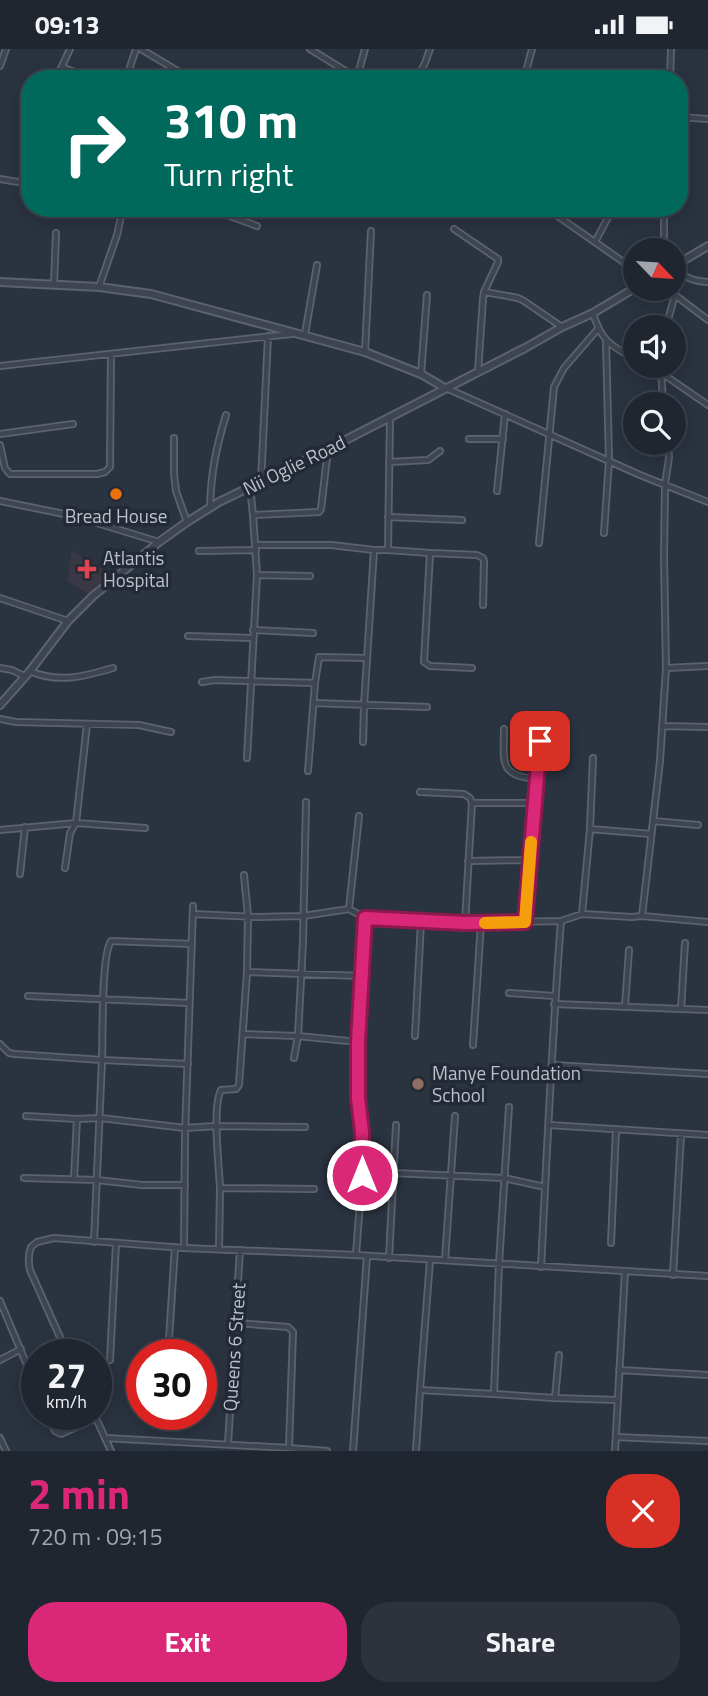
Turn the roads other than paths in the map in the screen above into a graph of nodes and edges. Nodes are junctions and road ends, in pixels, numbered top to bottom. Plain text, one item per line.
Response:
1 (6, 49) edge
2 (70, 49) edge
3 (138, 49) edge
4 (310, 49) edge
5 (365, 49) edge
6 (430, 49) edge
7 (532, 49) edge
8 (671, 49) edge
9 (0, 67) edge
10 (62, 67) junction
11 (60, 70) edge
12 (70, 70) edge
13 (130, 70) edge
14 (176, 70) edge
15 (345, 70) edge
16 (360, 70) edge
17 (422, 70) edge
18 (526, 70) edge
19 (670, 70) edge
20 (688, 118) edge
21 (708, 119) edge
22 (0, 179) edge
23 (21, 182) edge
24 (121, 217) edge
25 (232, 217) edge
26 (559, 217) edge
27 (608, 217) edge
28 (664, 217) edge
29 (257, 226) dead end
30 (454, 229) dead end
31 (372, 231) dead end
32 (56, 233) dead end
33 (664, 238) edge
34 (595, 242) junction
35 (708, 246) edge
36 (686, 259) edge
37 (623, 262) edge
38 (317, 265) dead end
39 (686, 277) edge
40 (0, 282) edge
41 (708, 282) edge
42 (54, 284) junction
43 (99, 287) junction
44 (484, 292) junction
45 (427, 295) dead end
46 (623, 295) edge
47 (683, 301) edge
48 (593, 313) junction
49 (708, 320) edge
50 (562, 327) junction
51 (597, 330) junction
52 (302, 334) junction
53 (268, 336) junction
54 (606, 340) junction
55 (365, 352) junction
56 (623, 353) edge
57 (111, 354) junction
58 (0, 366) edge
59 (478, 372) junction
60 (421, 375) junction
61 (672, 378) edge
62 (445, 388) junction
63 (708, 405) edge
64 (505, 414) junction
65 (226, 415) dead end
66 (390, 417) junction
67 (73, 424) dead end
68 (548, 433) junction
69 (0, 434) edge
70 (174, 438) dead end
71 (468, 439) dead end
72 (503, 439) junction
73 (0, 445) edge
74 (328, 449) junction
75 (440, 451) dead end
76 (669, 455) edge
77 (609, 461) junction
78 (389, 462) junction
79 (261, 482) junction
80 (665, 484) junction
81 (250, 487) junction
82 (497, 491) dead end
83 (0, 501) edge
84 (708, 502) edge
85 (210, 507) junction
86 (253, 515) junction
87 (388, 517) junction
88 (462, 520) dead end
89 (187, 522) junction
90 (604, 533) dead end
91 (159, 542) junction
92 (538, 543) dead end
93 (256, 548) junction
94 (374, 549) junction
95 (388, 550) junction
96 (198, 551) dead end
97 (430, 553) junction
98 (257, 575) junction
99 (310, 576) dead end
100 (0, 598) edge
101 (483, 604) dead end
102 (68, 621) junction
103 (253, 630) junction
104 (313, 633) dead end
105 (188, 636) dead end
106 (253, 638) junction
107 (367, 659) junction
108 (708, 666) edge
109 (0, 668) edge
110 (113, 668) dead end
111 (472, 668) dead end
112 (666, 668) junction
113 (27, 673) junction
114 (251, 680) junction
115 (202, 681) dead end
116 (315, 683) junction
117 (314, 703) junction
118 (0, 705) edge
119 (364, 706) junction
120 (427, 707) dead end
121 (0, 719) edge
122 (87, 724) junction
123 (662, 726) junction
124 (708, 727) edge
125 (503, 729) dead end
126 (171, 733) dead end
127 (363, 741) dead end
128 (540, 741) dead end
129 (247, 758) dead end
130 (593, 758) dead end
131 (309, 771) dead end
132 (536, 779) junction
133 (419, 792) dead end
134 (306, 802) dead end
135 (472, 803) junction
136 (534, 803) junction
137 (359, 816) dead end
138 (653, 821) junction
139 (76, 823) junction
140 (698, 825) dead end
141 (25, 827) junction
142 (145, 828) dead end
143 (0, 829) edge
144 (590, 829) junction
145 (651, 834) junction
146 (530, 860) junction
147 (468, 861) junction
148 (65, 868) dead end
149 (20, 874) dead end
150 (244, 875) dead end
151 (193, 906) dead end
152 (349, 909) junction
153 (193, 914) junction
154 (582, 914) junction
155 (248, 916) junction
156 (303, 916) junction
157 (642, 916) junction
158 (365, 918) junction
159 (561, 921) junction
160 (422, 922) junction
161 (525, 922) junction
162 (708, 922) edge
163 (465, 923) junction
164 (481, 923) junction
165 (685, 943) dead end
166 (192, 944) junction
167 (629, 950) dead end
168 (247, 972) junction
169 (301, 975) junction
170 (362, 976) junction
171 (509, 993) dead end
172 (28, 996) dead end
173 (555, 996) junction
174 (104, 1000) junction
175 (189, 1003) junction
176 (554, 1004) junction
177 (625, 1006) junction
178 (681, 1009) junction
179 (708, 1010) edge
180 (243, 1034) junction
181 (298, 1036) junction
182 (415, 1036) dead end
183 (358, 1042) junction
184 (0, 1044) edge
185 (473, 1045) dead end
186 (294, 1058) dead end
187 (102, 1060) junction
188 (188, 1064) junction
189 (552, 1065) junction
190 (708, 1074) edge
191 (509, 1107) dead end
192 (26, 1116) dead end
193 (454, 1116) dead end
194 (100, 1118) junction
195 (77, 1119) junction
196 (396, 1125) dead end
197 (549, 1125) junction
198 (216, 1126) junction
199 (305, 1126) dead end
200 (185, 1128) junction
201 (616, 1129) junction
202 (681, 1135) junction
203 (708, 1135) edge
204 (394, 1173) junction
205 (362, 1175) junction
206 (450, 1176) junction
207 (24, 1178) dead end
208 (504, 1178) junction
209 (74, 1179) junction
210 (97, 1180) junction
211 (185, 1185) junction
212 (545, 1187) junction
213 (220, 1188) junction
214 (314, 1189) dead end
215 (94, 1242) junction
216 (116, 1243) junction
217 (611, 1243) dead end
218 (175, 1247) junction
219 (184, 1248) junction
220 (219, 1249) junction
221 (240, 1249) junction
222 (356, 1255) junction
223 (367, 1256) junction
224 (389, 1258) junction
225 (430, 1260) junction
226 (445, 1260) junction
227 (499, 1264) junction
228 (541, 1267) junction
229 (625, 1271) junction
230 (673, 1275) junction
231 (708, 1276) edge
232 (0, 1301) edge
233 (236, 1323) junction
234 (61, 1339) edge
235 (111, 1339) edge
236 (169, 1339) edge
237 (21, 1349) joint
238 (559, 1355) dead end
239 (0, 1360) edge
240 (619, 1370) junction
241 (708, 1375) edge
242 (420, 1390) junction
243 (494, 1394) junction
244 (555, 1398) junction
245 (617, 1400) junction
246 (101, 1430) edge
247 (616, 1437) junction
248 (105, 1438) junction
249 (0, 1439) edge
250 (708, 1441) edge
251 (228, 1444) junction
252 (289, 1448) junction
253 (6, 1451) edge
254 (111, 1451) edge
255 (327, 1451) edge
256 (353, 1451) edge
257 (416, 1451) edge
258 (615, 1451) edge

1 - 9 street
2 - 10 street
3 - 13 street
3 - 14 street
4 - 15 street
5 - 16 street
6 - 17 street
7 - 18 street
8 - 19 street
10 - 11 street
10 - 12 street
20 - 21 street
22 - 23 street
24 - 43 street
25 - 29 street
26 - 34 street
27 - 34 street
28 - 33 street
30 - 44 street
31 - 55 street
32 - 42 street
34 - 37 street
35 - 36 street
38 - 52 street
39 - 41 street
40 - 42 street
42 - 43 street
43 - 52 street
44 - 50 street
44 - 59 street
45 - 60 street
46 - 48 street, Nii Oglie Road
47 - 49 street
48 - 50 street, Nii Oglie Road
48 - 51 street
50 - 59 street, Nii Oglie Road
51 - 54 street
51 - 68 street
52 - 53 street
52 - 55 street
53 - 57 street
53 - 79 street
54 - 56 street
54 - 77 street
55 - 60 street
57 - 58 street
57 - 73 street
59 - 62 street, Nii Oglie Road
60 - 62 street
61 - 63 street
62 - 64 street
62 - 66 street, Nii Oglie Road
64 - 68 street
64 - 72 street
65 - 85 street
66 - 74 street, Nii Oglie Road
66 - 78 street
67 - 69 street
68 - 77 street
68 - 92 street
70 - 89 street
71 - 72 street
72 - 82 street
74 - 79 street, Nii Oglie Road
74 - 86 street
75 - 78 street
76 - 80 street
77 - 80 street
77 - 90 street
78 - 87 street
79 - 81 street, Nii Oglie Road
80 - 84 street
80 - 112 street
81 - 85 street, Nii Oglie Road
81 - 86 street
83 - 91 street
85 - 89 street, Nii Oglie Road
86 - 93 street
87 - 88 street
87 - 95 street
89 - 91 street, Nii Oglie Road
91 - 102 street, Nii Oglie Road
93 - 94 street
93 - 96 street
93 - 98 street
94 - 95 street
94 - 107 street
95 - 97 street
97 - 101 street
97 - 111 street
98 - 99 street
98 - 103 street
100 - 102 street
102 - 113 street, Nii Oglie Road
103 - 104 street
103 - 106 street
105 - 106 street
106 - 114 street
107 - 116 street
107 - 119 street
108 - 112 street
109 - 113 street
110 - 113 street
112 - 123 street
113 - 118 street, Nii Oglie Road
114 - 115 street
114 - 116 street
114 - 129 street
116 - 117 street
117 - 119 street
117 - 131 street
119 - 120 street
119 - 127 street
121 - 122 street
122 - 126 street
122 - 139 street
123 - 124 street
123 - 138 street
125 - 132 street
128 - 132 street
130 - 144 street
132 - 136 street
133 - 135 street
134 - 156 street
135 - 136 street
135 - 147 street
136 - 146 street
137 - 152 street
138 - 140 street
138 - 145 street
139 - 141 street
139 - 142 street
139 - 148 street
141 - 143 street
141 - 149 street
144 - 145 street
144 - 154 street
145 - 157 street
146 - 147 street
146 - 161 street
147 - 163 street
150 - 155 street
151 - 153 street
152 - 156 street
152 - 158 street
153 - 155 street
153 - 166 street
154 - 157 street
154 - 159 street
155 - 156 street
155 - 168 street
156 - 169 street
157 - 162 street
158 - 160 street
158 - 170 street
159 - 161 street
159 - 173 street
160 - 163 street
160 - 182 street
161 - 164 street
163 - 164 street
164 - 185 street
165 - 178 street
166 - 174 street
166 - 175 street
167 - 177 street
168 - 169 street
168 - 180 street
169 - 170 street
169 - 181 street
170 - 183 street
171 - 173 street
172 - 174 street
173 - 176 street
174 - 175 street
174 - 187 street
175 - 188 street
176 - 177 street
176 - 189 street
177 - 178 street
178 - 179 street
180 - 181 street
180 - 198 street
181 - 183 street
181 - 186 street
183 - 205 street
184 - 187 street
187 - 188 street
187 - 194 street
188 - 200 street
189 - 190 street
189 - 197 street
191 - 208 street
192 - 195 street
193 - 206 street
194 - 195 street
194 - 200 street
194 - 210 street
195 - 209 street
196 - 204 street
197 - 201 street
197 - 212 street
198 - 199 street
198 - 200 street
198 - 213 street
200 - 211 street
201 - 202 street
201 - 217 street
202 - 203 street
202 - 230 street
204 - 205 street
204 - 206 street
204 - 224 street
205 - 222 street
206 - 208 street
206 - 226 street
207 - 209 street
208 - 212 street
208 - 227 street
209 - 210 street
210 - 211 street
210 - 215 street
211 - 219 street
212 - 228 street
213 - 214 street
213 - 220 street
215 - 216 street
215 - 234 street
216 - 218 street
216 - 235 street
218 - 219 street
218 - 236 street
219 - 220 street
220 - 221 street
221 - 222 street
221 - 233 street, Queens 6 Street
222 - 223 street
223 - 224 street
223 - 256 street
224 - 225 street
225 - 226 street
225 - 242 street
226 - 227 street
227 - 228 street
227 - 243 street
228 - 229 street
229 - 230 street
229 - 240 street
230 - 231 street
232 - 237 street
233 - 251 street, Queens 6 Street
233 - 252 street
237 - 239 street
238 - 244 street
240 - 241 street
240 - 245 street
242 - 243 street
242 - 257 street
243 - 244 street
244 - 245 street
245 - 247 street
246 - 248 street
247 - 250 street
247 - 258 street
248 - 251 street
248 - 254 street
249 - 253 street
251 - 252 street
252 - 255 street

